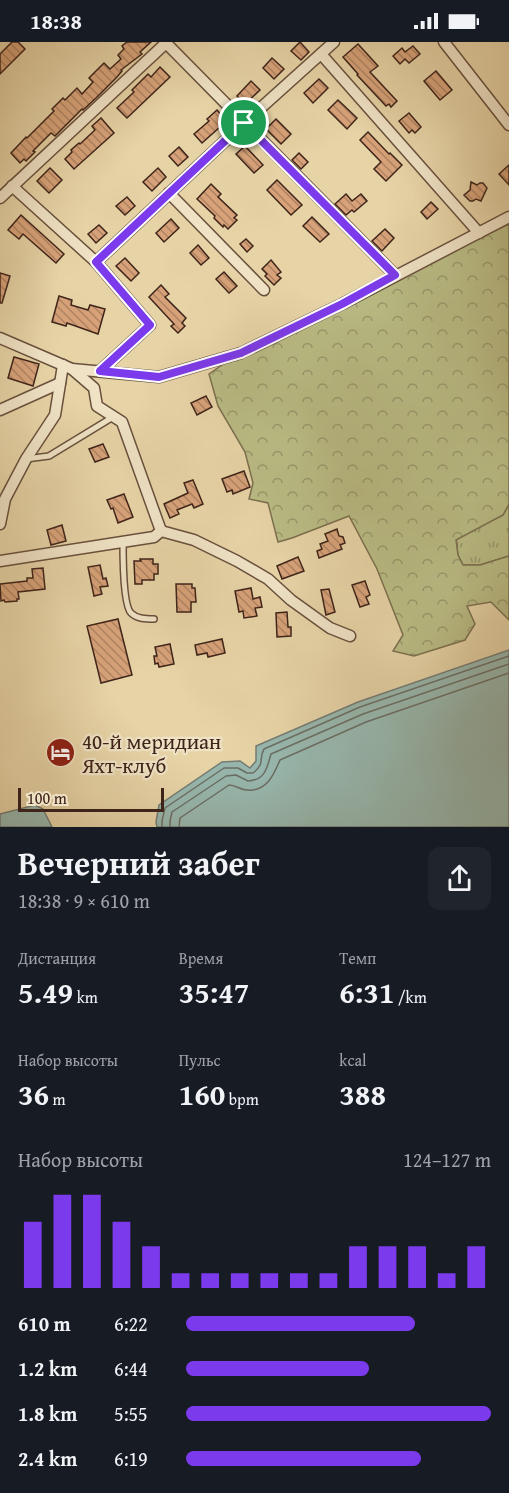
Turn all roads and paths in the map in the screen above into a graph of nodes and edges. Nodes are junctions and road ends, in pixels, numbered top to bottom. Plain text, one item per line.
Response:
1 (167, 42) edge
2 (334, 42) edge
3 (444, 42) edge
4 (321, 54) junction
5 (244, 123) junction
6 (509, 125) edge
7 (12, 186) junction
8 (169, 193) junction
9 (0, 198) edge
10 (509, 217) edge
11 (479, 233) junction
12 (96, 262) junction
13 (395, 275) junction
14 (264, 290) dead end
15 (0, 338) edge
16 (68, 367) junction
17 (100, 371) junction
18 (60, 382) junction
19 (0, 410) edge
20 (113, 417) junction
21 (26, 459) junction
22 (0, 524) edge
23 (161, 531) junction
24 (123, 542) junction
25 (0, 561) edge
26 (154, 619) dead end
27 (350, 636) dead end

1 - 5 street
1 - 7 street
2 - 4 street
3 - 6 street
4 - 5 street
4 - 11 street
5 - 8 street
5 - 13 street
7 - 9 street
7 - 12 street
8 - 12 street
8 - 14 street
10 - 11 street
11 - 13 street
12 - 17 street
13 - 17 street
15 - 16 street
16 - 17 street
16 - 18 street
16 - 20 street
18 - 19 street
18 - 21 street
20 - 21 lane
20 - 23 street
21 - 22 street
23 - 24 street
23 - 27 street
24 - 25 street
24 - 26 lane

